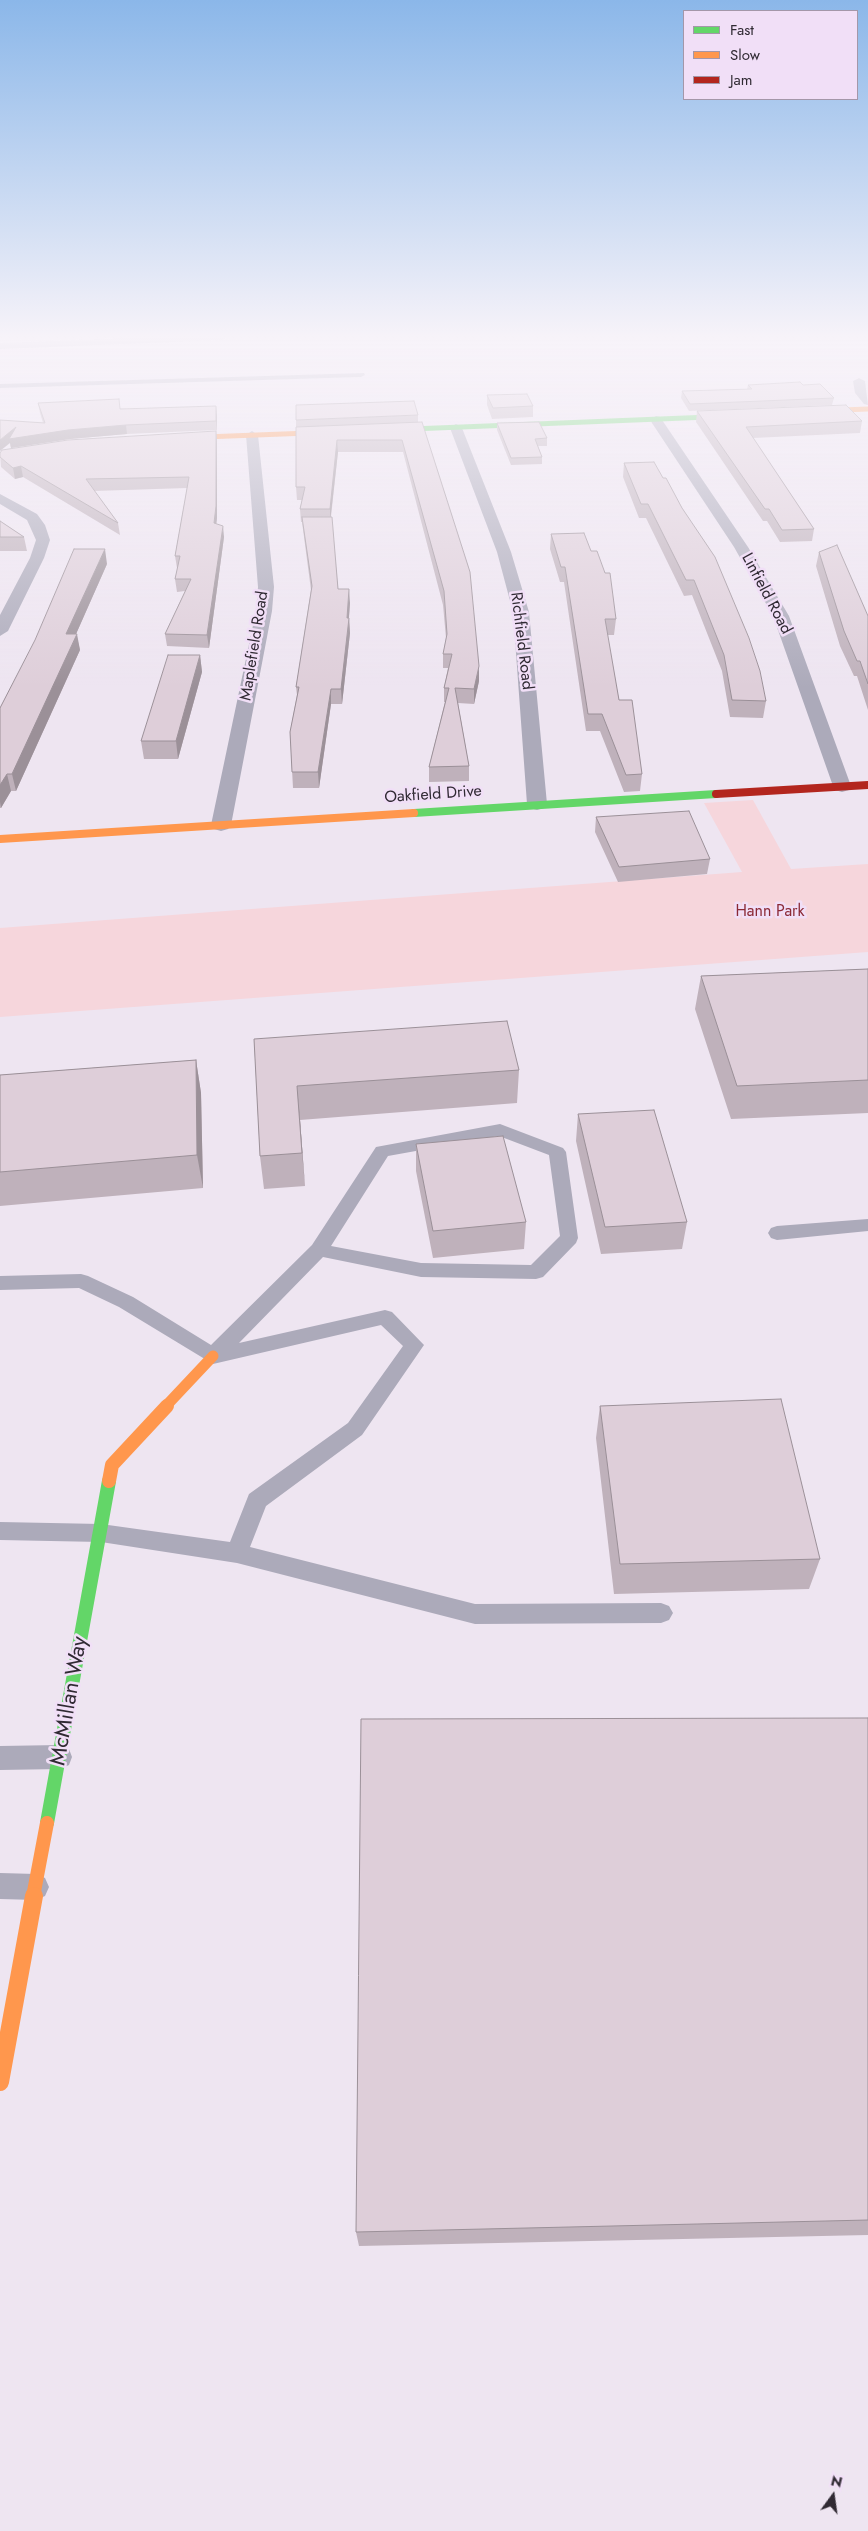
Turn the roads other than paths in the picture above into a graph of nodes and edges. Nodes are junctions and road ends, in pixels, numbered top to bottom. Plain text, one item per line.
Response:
1 (254, 452) edge
2 (465, 452) edge
3 (678, 452) edge
4 (0, 498) edge
5 (0, 631) edge
6 (868, 785) edge
7 (842, 786) junction
8 (537, 804) junction
9 (221, 825) junction
10 (0, 839) edge
11 (868, 1224) edge
12 (777, 1233) dead end
13 (319, 1250) junction
14 (0, 1283) edge
15 (213, 1356) junction
16 (0, 1531) edge
17 (102, 1533) junction
18 (237, 1553) junction
19 (661, 1613) dead end
20 (60, 1757) junction
21 (0, 1758) edge
22 (0, 1886) edge
23 (36, 1887) junction
24 (0, 2082) edge

1 - 9 street, Maplefield Road
2 - 8 street, Richfield Road
3 - 7 street, Linfield Road
4 - 5 street
6 - 7 street, Oakfield Drive
7 - 8 street, Oakfield Drive
8 - 9 street, Oakfield Drive
9 - 10 street, Oakfield Drive
11 - 12 lane
13 - 13 lane
13 - 15 lane
14 - 15 lane
15 - 17 street, McMillan Way
15 - 18 lane
16 - 17 lane
17 - 18 lane
17 - 20 street, McMillan Way
18 - 19 lane
20 - 21 lane
20 - 23 street, McMillan Way
22 - 23 lane
23 - 24 street, McMillan Way

